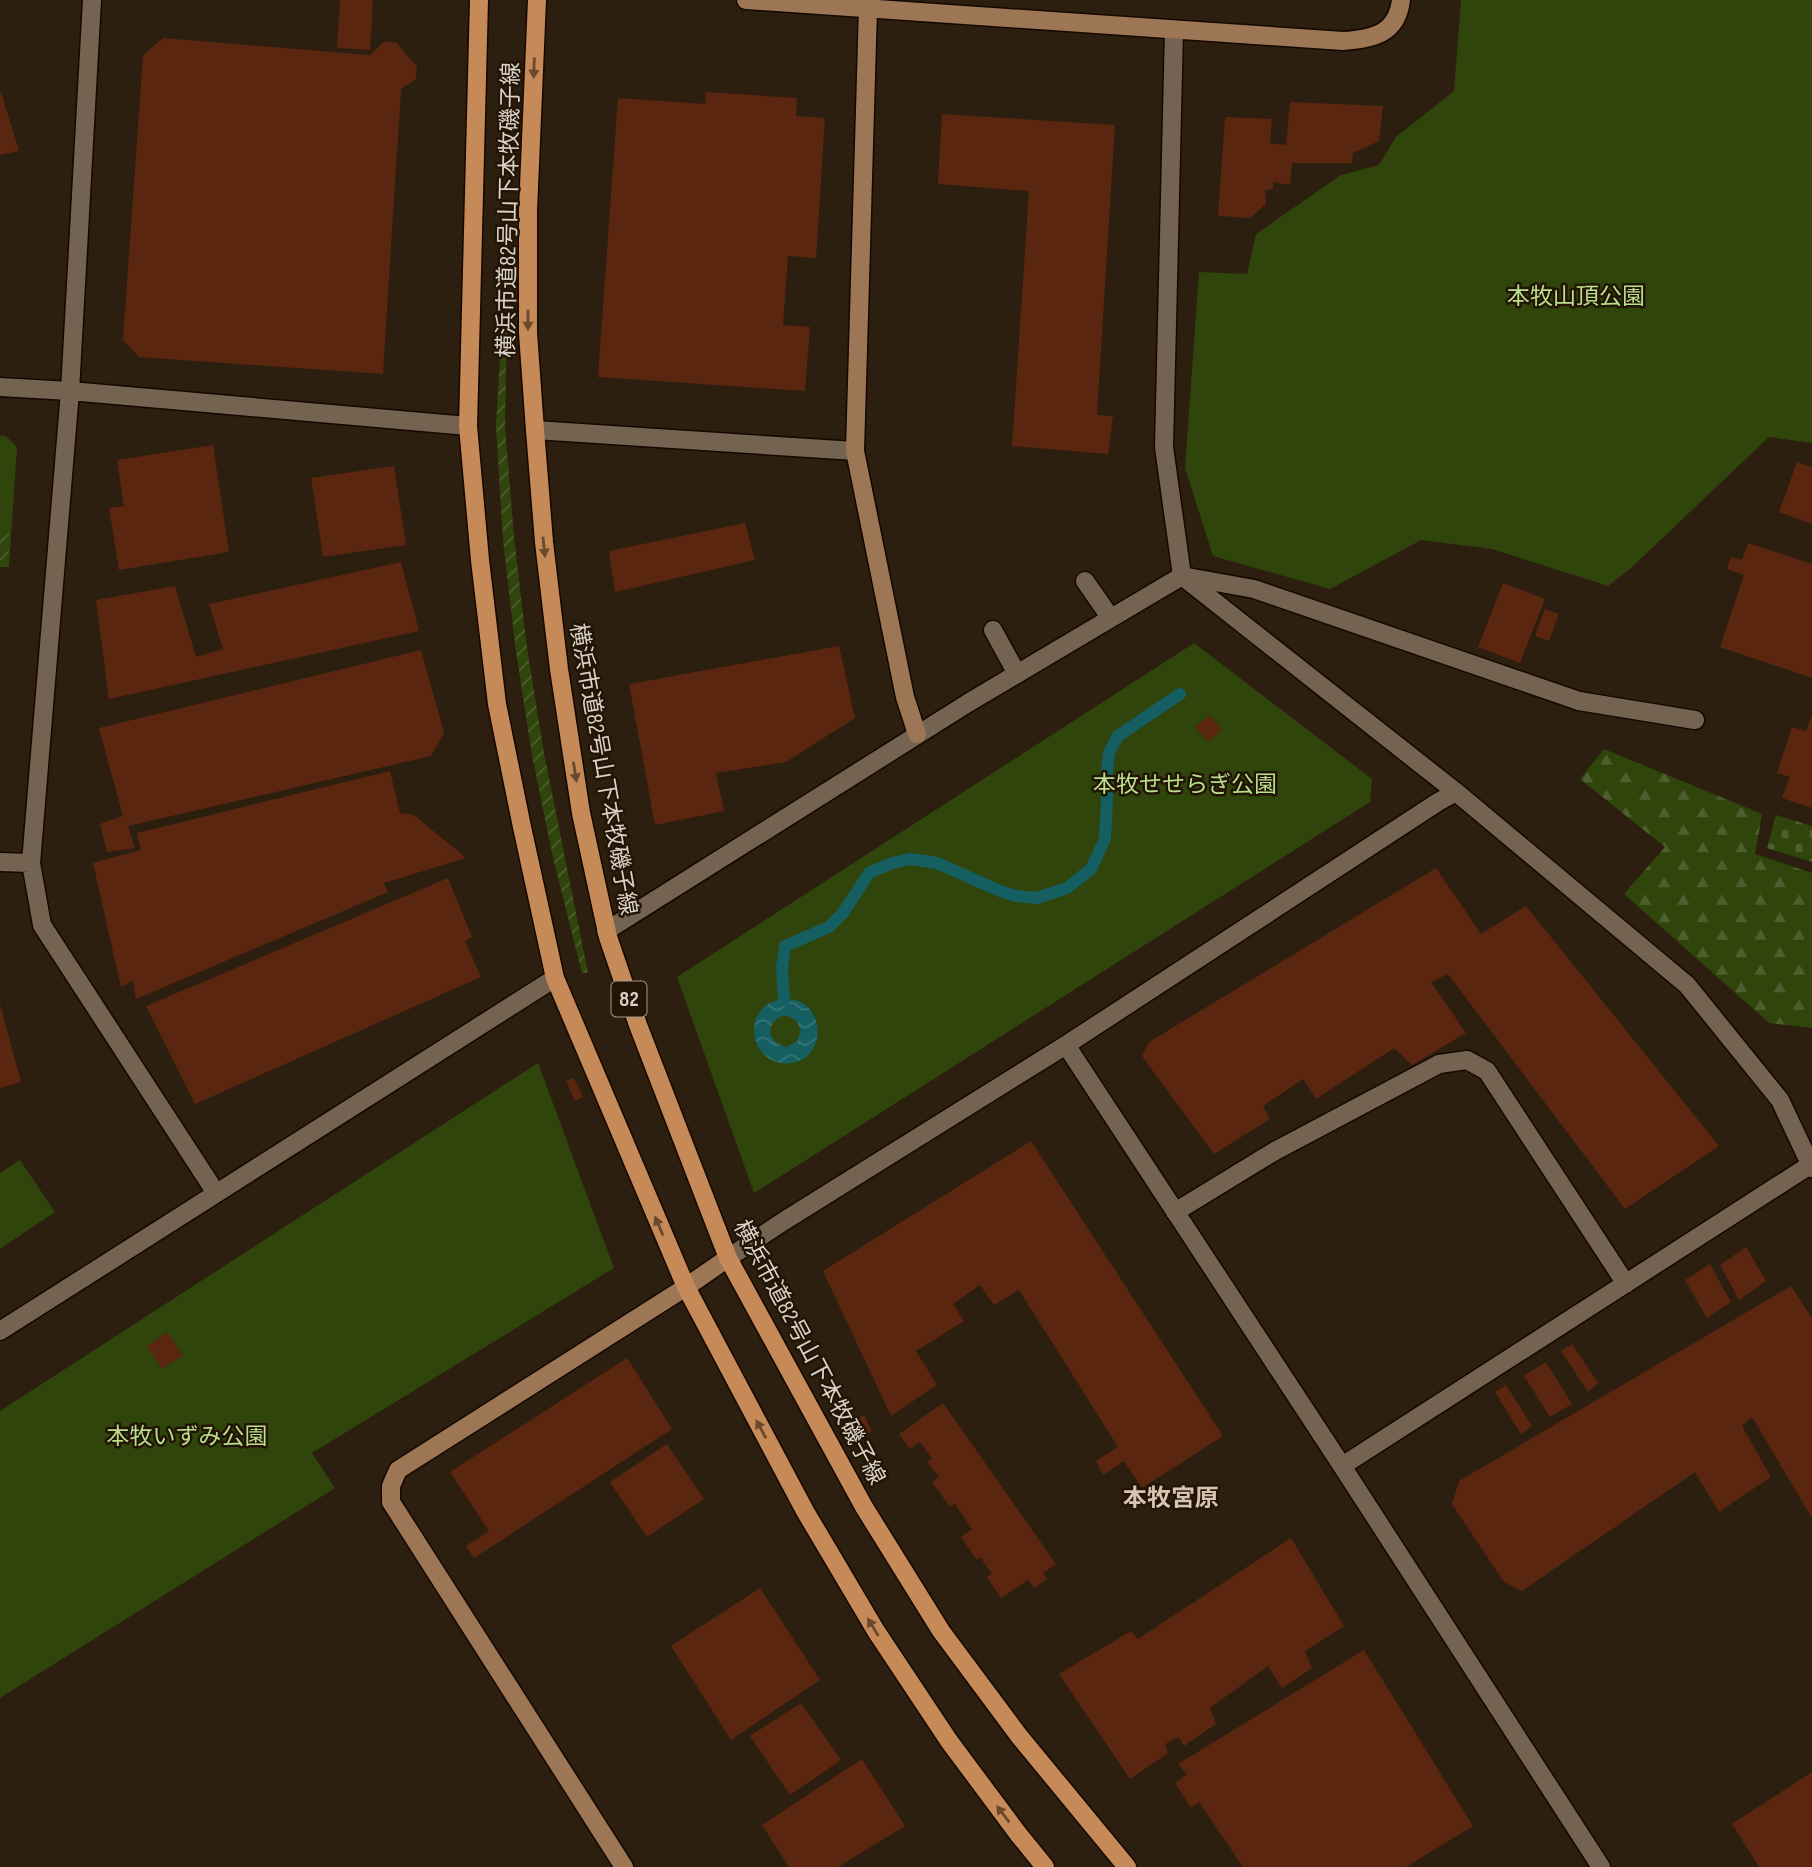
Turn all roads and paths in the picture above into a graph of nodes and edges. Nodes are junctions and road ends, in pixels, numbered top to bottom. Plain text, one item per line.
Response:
1 (92, 0) edge
2 (480, 0) edge
3 (537, 0) edge
4 (746, 0) edge
5 (1401, 0) edge
6 (868, 8) junction
7 (1174, 30) junction
8 (0, 387) edge
9 (71, 391) junction
10 (468, 426) junction
11 (535, 430) junction
12 (855, 451) junction
13 (1182, 576) junction
14 (1085, 581) dead end
15 (1110, 617) junction
16 (993, 630) dead end
17 (1017, 674) junction
18 (1695, 720) dead end
19 (917, 734) junction
20 (1456, 792) junction
21 (0, 862) edge
22 (31, 863) junction
23 (606, 931) junction
24 (555, 978) junction
25 (1066, 1045) junction
26 (1811, 1166) edge
27 (216, 1193) junction
28 (1175, 1212) junction
29 (728, 1258) junction
30 (1626, 1284) junction
31 (686, 1287) junction
32 (0, 1331) edge
33 (1342, 1466) junction
34 (624, 1867) edge
35 (1045, 1867) edge
36 (1127, 1867) edge
37 (1601, 1867) edge

1 - 9 street
2 - 10 main road, 横浜市道82号山下本牧磯子線
3 -> 11 main road, 横浜市道82号山下本牧磯子線 / 82
4 - 6 street
5 - 7 street
6 - 7 street
6 - 12 street
7 - 13 street
8 - 9 street
9 - 10 street
9 - 22 street
10 - 24 main road, 横浜市道82号山下本牧磯子線
11 - 12 street
11 -> 23 main road, 横浜市道82号山下本牧磯子線 / 82
12 - 19 street
13 - 15 street
13 - 18 street
13 - 20 street
14 - 15 street
15 - 17 street
16 - 17 street
17 - 19 street
19 - 23 street
20 - 25 street
20 - 26 street
21 - 22 street
22 - 27 street
23 - 29 main road, 横浜市道82号山下本牧磯子線 / 82
24 - 27 street
31 -> 24 main road, 横浜市道82号山下本牧磯子線
25 - 28 street
25 - 29 street
26 - 30 street
27 - 32 street
28 - 30 street
28 - 33 street
29 - 31 street
29 - 36 main road, 横浜市道82号山下本牧磯子線 / 82
30 - 33 street
31 - 34 street
35 -> 31 main road, 横浜市道82号山下本牧磯子線
33 - 37 street

